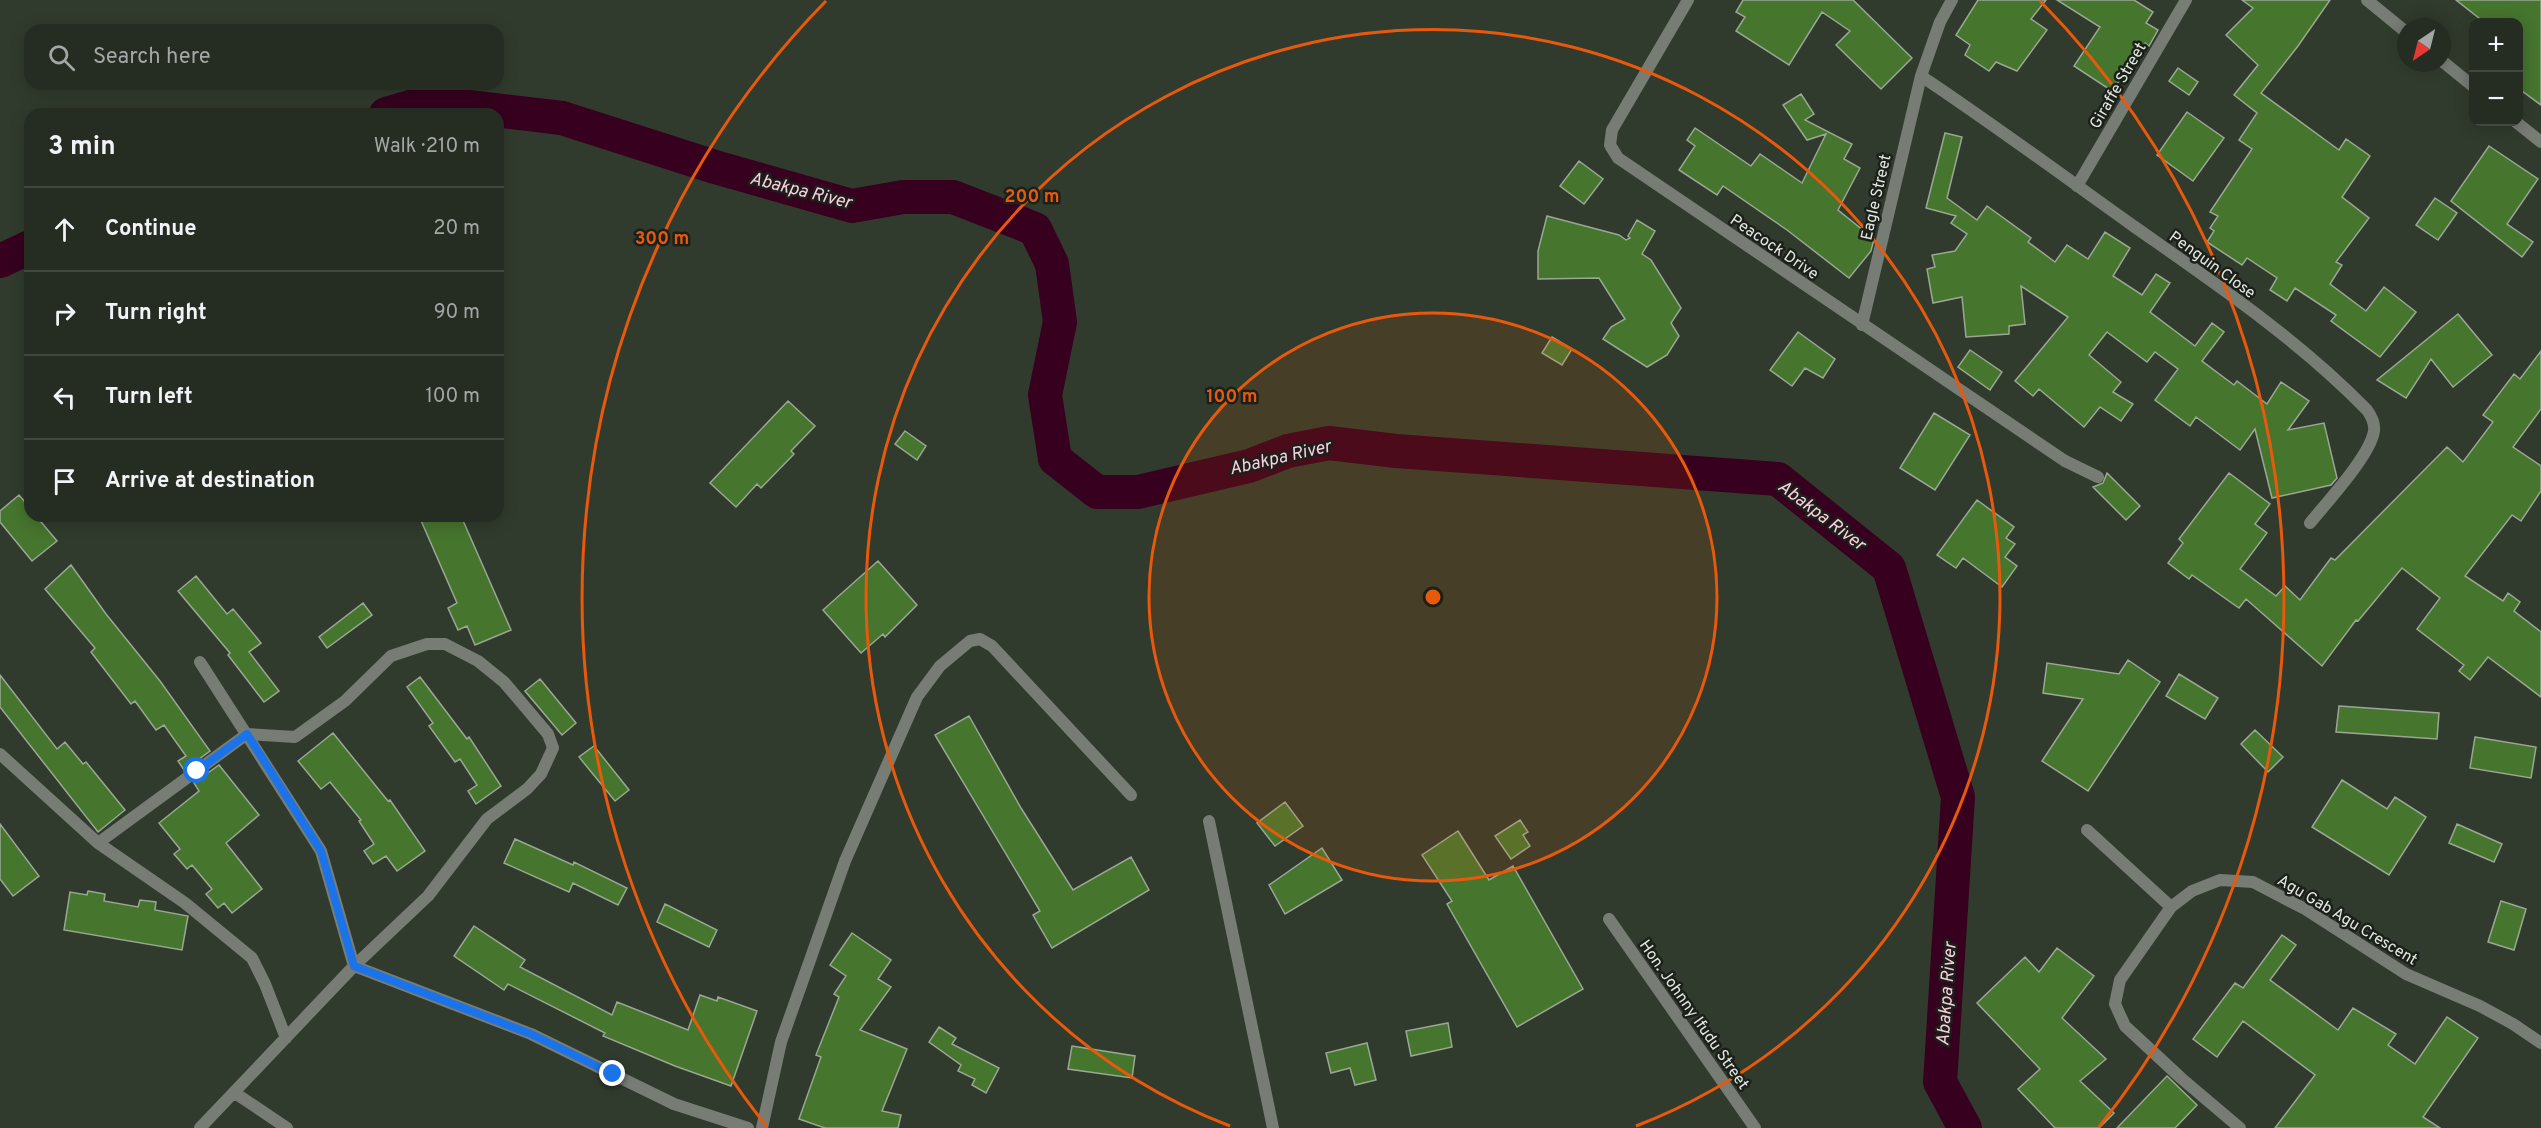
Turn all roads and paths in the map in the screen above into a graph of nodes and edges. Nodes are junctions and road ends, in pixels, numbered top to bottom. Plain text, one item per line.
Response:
1 (1689, 0) edge
2 (1952, 0) edge
3 (2186, 0) edge
4 (2367, 0) edge
5 (2397, 25) edge
6 (2451, 68) edge
7 (1921, 76) junction
8 (2469, 83) edge
9 (2521, 126) edge
10 (2541, 142) edge
11 (2077, 186) junction
12 (1862, 325) junction
13 (2098, 477) dead end
14 (2310, 523) dead end
15 (200, 662) dead end
16 (247, 734) junction
17 (0, 754) edge
18 (1131, 795) dead end
19 (1209, 821) dead end
20 (2087, 830) dead end
21 (98, 843) junction
22 (2171, 907) junction
23 (1609, 919) dead end
24 (354, 966) junction
25 (286, 1038) junction
26 (2541, 1043) edge
27 (235, 1093) junction
28 (200, 1128) edge
29 (287, 1128) edge
30 (748, 1128) edge
31 (762, 1128) edge
32 (1273, 1128) edge
33 (1755, 1128) edge
34 (2240, 1128) edge

1 - 12 street, Peacock Drive
2 - 7 street, Eagle Street
3 - 11 street, Giraffe Street
4 - 5 street
6 - 8 street
7 - 11 street, Penguin Close
7 - 12 street, Eagle Street
9 - 10 street
11 - 14 street, Penguin Close
12 - 13 street, Peacock Drive
15 - 16 street
16 - 21 street
16 - 24 street
16 - 24 street
17 - 21 street
18 - 31 street
19 - 32 street
20 - 22 street
21 - 25 street
22 - 26 street, Agu Gab Agu Crescent
22 - 34 street, Agu Gab Agu Crescent
23 - 33 street, Hon. Johnny Ifudu Street
24 - 25 street
24 - 30 street
25 - 27 street
27 - 28 street
27 - 29 street

